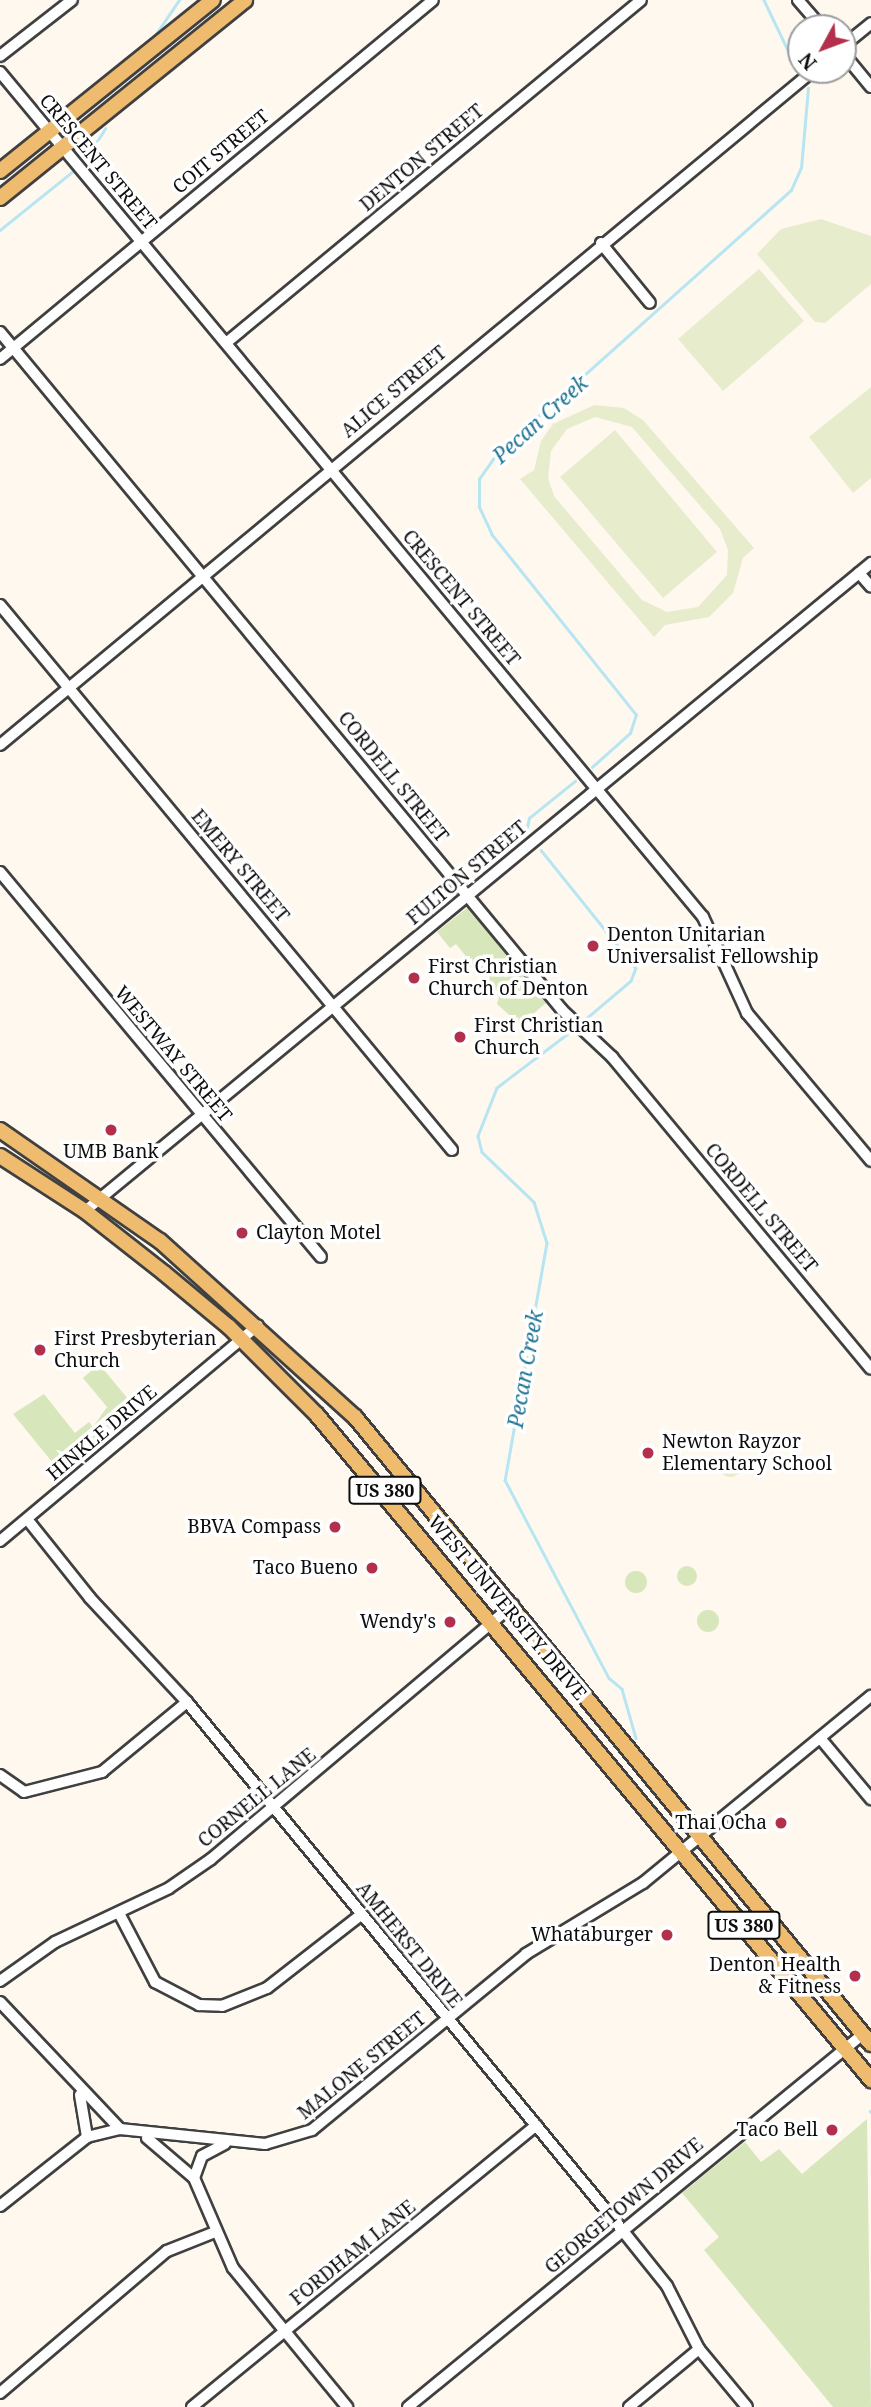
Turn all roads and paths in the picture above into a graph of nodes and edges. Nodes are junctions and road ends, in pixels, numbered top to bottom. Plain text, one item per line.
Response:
1 (72, 0) edge
2 (213, 0) edge
3 (245, 0) edge
4 (433, 0) edge
5 (641, 0) edge
6 (798, 0) edge
7 (810, 14) edge
8 (871, 23) edge
9 (857, 34) edge
10 (0, 56) edge
11 (857, 70) edge
12 (0, 72) edge
13 (797, 84) edge
14 (871, 87) edge
15 (49, 131) junction
16 (63, 148) junction
17 (0, 171) edge
18 (0, 198) edge
19 (141, 241) junction
20 (601, 243) junction
21 (650, 303) dead end
22 (0, 332) edge
23 (226, 343) junction
24 (13, 348) junction
25 (0, 359) edge
26 (330, 468) junction
27 (871, 563) edge
28 (859, 573) junction
29 (204, 576) junction
30 (871, 587) edge
31 (0, 605) edge
32 (69, 688) junction
33 (0, 745) edge
34 (597, 789) junction
35 (0, 872) edge
36 (467, 895) junction
37 (333, 1006) junction
38 (201, 1115) junction
39 (0, 1130) edge
40 (452, 1150) dead end
41 (0, 1156) edge
42 (871, 1161) edge
43 (102, 1196) junction
44 (85, 1211) junction
45 (321, 1257) dead end
46 (258, 1325) junction
47 (242, 1339) junction
48 (871, 1370) edge
49 (27, 1519) junction
50 (0, 1541) edge
51 (513, 1605) junction
52 (494, 1622) junction
53 (871, 1696) edge
54 (187, 1702) junction
55 (820, 1738) junction
56 (0, 1776) edge
57 (871, 1799) edge
58 (274, 1808) junction
59 (702, 1835) junction
60 (683, 1851) junction
61 (118, 1913) junction
62 (362, 1914) junction
63 (0, 1981) edge
64 (0, 2002) edge
65 (447, 2019) junction
66 (867, 2039) edge
67 (843, 2046) junction
68 (871, 2080) edge
69 (79, 2093) junction
70 (536, 2125) junction
71 (120, 2129) junction
72 (145, 2136) junction
73 (88, 2137) junction
74 (229, 2143) junction
75 (194, 2178) junction
76 (0, 2206) edge
77 (623, 2231) junction
78 (215, 2232) junction
79 (285, 2330) junction
80 (699, 2349) junction
81 (0, 2393) edge
82 (192, 2407) edge
83 (347, 2407) edge
84 (408, 2407) edge
85 (629, 2407) edge
86 (747, 2407) edge

1 - 10 street
2 - 15 main road
3 - 16 main road
4 - 19 street, COIT STREET
5 - 23 street, DENTON STREET
6 - 7 street
8 - 9 street
11 - 14 street
12 - 15 street, CRESCENT STREET
13 - 20 street, ALICE STREET
15 - 16 street, CRESCENT STREET
15 - 17 main road
16 - 18 main road
16 - 19 street, CRESCENT STREET
19 - 23 street, CRESCENT STREET
19 - 24 street, COIT STREET
20 - 21 street
20 - 26 street, ALICE STREET
22 - 24 street, CORDELL STREET
23 - 26 street, CRESCENT STREET
24 - 25 street, COIT STREET
24 - 29 street, CORDELL STREET
26 - 29 street, ALICE STREET
26 - 34 street, CRESCENT STREET
27 - 28 street, FULTON STREET
28 - 30 street
28 - 34 street, FULTON STREET
29 - 32 street, ALICE STREET
29 - 36 street, CORDELL STREET
31 - 32 street, EMERY STREET
32 - 33 street, ALICE STREET
32 - 37 street, EMERY STREET
34 - 36 street, FULTON STREET
34 - 42 street, CRESCENT STREET
35 - 38 street, WESTWAY STREET
36 - 37 street, FULTON STREET
36 - 48 street, CORDELL STREET
37 - 38 street, FULTON STREET
37 - 40 street, EMERY STREET
38 - 43 street, FULTON STREET
38 - 45 street, WESTWAY STREET
39 - 43 main road, WEST UNIVERSITY DRIVE / US 380
41 - 44 main road, WEST UNIVERSITY DRIVE / US 380
43 - 44 street, FULTON STREET
43 - 46 main road, WEST UNIVERSITY DRIVE / US 380
44 - 47 main road, WEST UNIVERSITY DRIVE / US 380
46 - 47 street, HINKLE DRIVE
46 - 51 main road, WEST UNIVERSITY DRIVE / US 380
47 - 49 street, HINKLE DRIVE
47 - 52 main road, WEST UNIVERSITY DRIVE / US 380
49 - 50 street, HINKLE DRIVE
49 - 54 street, AMHERST DRIVE
51 - 52 street, CORNELL LANE
51 - 59 main road, WEST UNIVERSITY DRIVE / US 380
52 - 58 street, CORNELL LANE
52 - 60 main road, WEST UNIVERSITY DRIVE / US 380
53 - 55 street, MALONE STREET
54 - 56 street
54 - 58 street, AMHERST DRIVE
55 - 57 street
55 - 59 street, MALONE STREET
58 - 61 street, CORNELL LANE
58 - 62 street, AMHERST DRIVE
59 - 60 street, MALONE STREET
59 - 66 main road, WEST UNIVERSITY DRIVE / US 380
60 - 65 street, MALONE STREET
60 - 67 main road, WEST UNIVERSITY DRIVE / US 380
61 - 62 street
61 - 63 street, CORNELL LANE
62 - 65 street, AMHERST DRIVE
64 - 69 street
65 - 70 street, AMHERST DRIVE
65 - 74 street, MALONE STREET
66 - 67 street, GEORGETOWN DRIVE
67 - 68 main road, WEST UNIVERSITY DRIVE / US 380
67 - 77 street, GEORGETOWN DRIVE
69 - 71 street
69 - 73 street
70 - 77 street, AMHERST DRIVE
70 - 79 street, FORDHAM LANE
71 - 72 street, MALONE STREET
71 - 73 street, MALONE STREET
72 - 74 street, MALONE STREET
72 - 75 street
73 - 76 street, MALONE STREET
74 - 75 street
75 - 78 street
77 - 80 street, AMHERST DRIVE
77 - 84 street, GEORGETOWN DRIVE
78 - 79 street
78 - 81 street
79 - 82 street, FORDHAM LANE
79 - 83 street
80 - 85 street
80 - 86 street, AMHERST DRIVE

